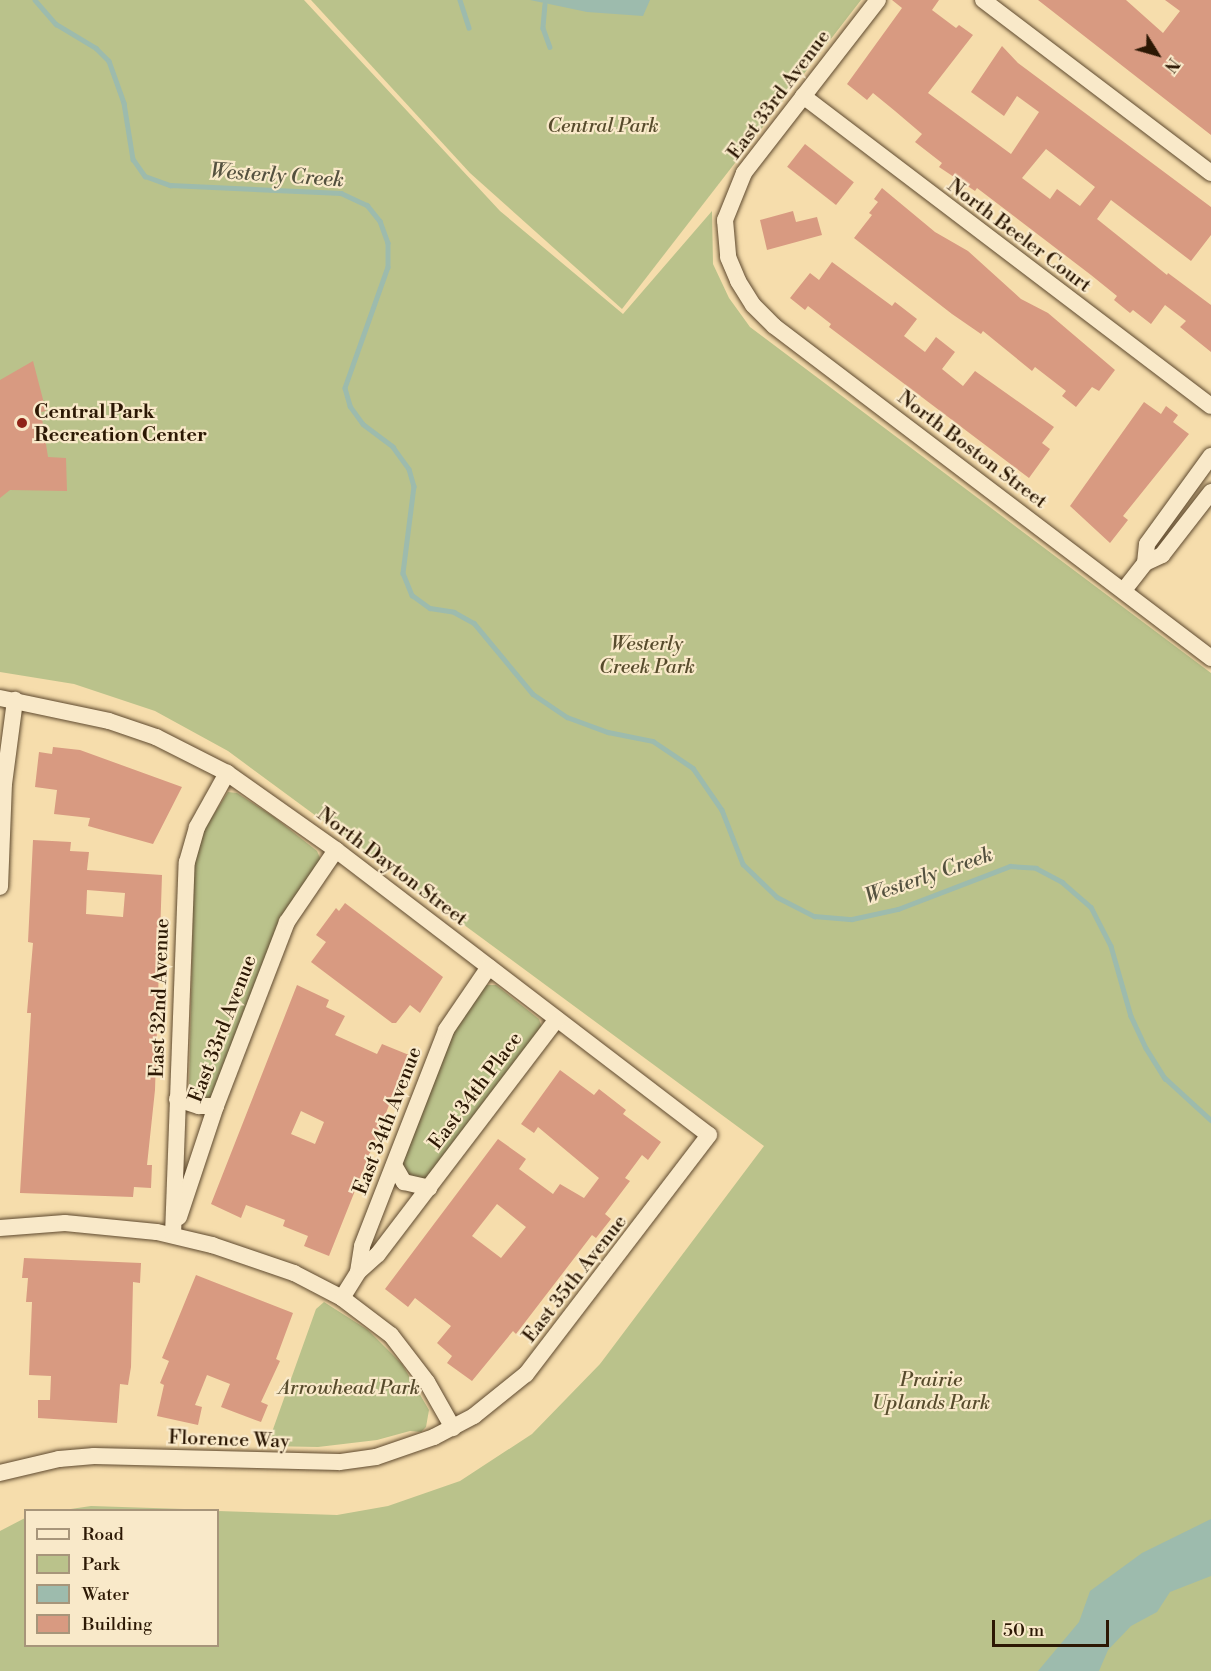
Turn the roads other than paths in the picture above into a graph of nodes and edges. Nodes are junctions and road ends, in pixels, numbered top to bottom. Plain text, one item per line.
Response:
1 (878, 0) edge
2 (983, 0) edge
3 (803, 96) junction
4 (1211, 173) edge
5 (728, 257) joint
6 (1211, 406) edge
7 (1211, 456) edge
8 (1211, 492) edge
9 (1145, 562) junction
10 (1124, 591) junction
11 (1211, 658) edge
12 (7, 699) edge
13 (227, 773) junction
14 (336, 850) junction
15 (0, 887) edge
16 (489, 968) junction
17 (556, 1019) junction
18 (177, 1099) junction
19 (216, 1106) junction
20 (709, 1135) joint
21 (175, 1158) junction
22 (394, 1165) junction
23 (192, 1179) junction
24 (429, 1188) junction
25 (0, 1228) edge
26 (173, 1235) junction
27 (358, 1272) junction
28 (342, 1298) junction
29 (453, 1428) junction
30 (0, 1473) edge

1 - 3 street, East 33rd Avenue
2 - 4 street
3 - 5 street, East 33rd Avenue
3 - 6 street, North Beeler Court
5 - 10 street, North Boston Street
7 - 9 street
8 - 9 street
9 - 10 street
10 - 11 street, North Boston Street
12 - 13 street, North Dayton Street
12 - 15 street
13 - 14 street, North Dayton Street
13 - 18 street, East 32nd Avenue
14 - 16 street, North Dayton Street
14 - 19 street, East 33rd Avenue
16 - 17 street, North Dayton Street
16 - 22 street, East 34th Avenue
17 - 20 street, North Dayton Street
17 - 24 street, East 34th Place
18 - 19 street
18 - 21 street, East 32nd Avenue
19 - 23 street, East 33rd Avenue
20 - 29 street, East 35th Avenue
21 - 23 street
21 - 26 street, East 32nd Avenue
22 - 24 street
22 - 27 street, East 34th Avenue
23 - 26 street, East 33rd Avenue
24 - 27 street, East 34th Place
25 - 26 street
26 - 28 street
27 - 28 street, East 34th Avenue
28 - 29 street
29 - 30 street, Florence Way

